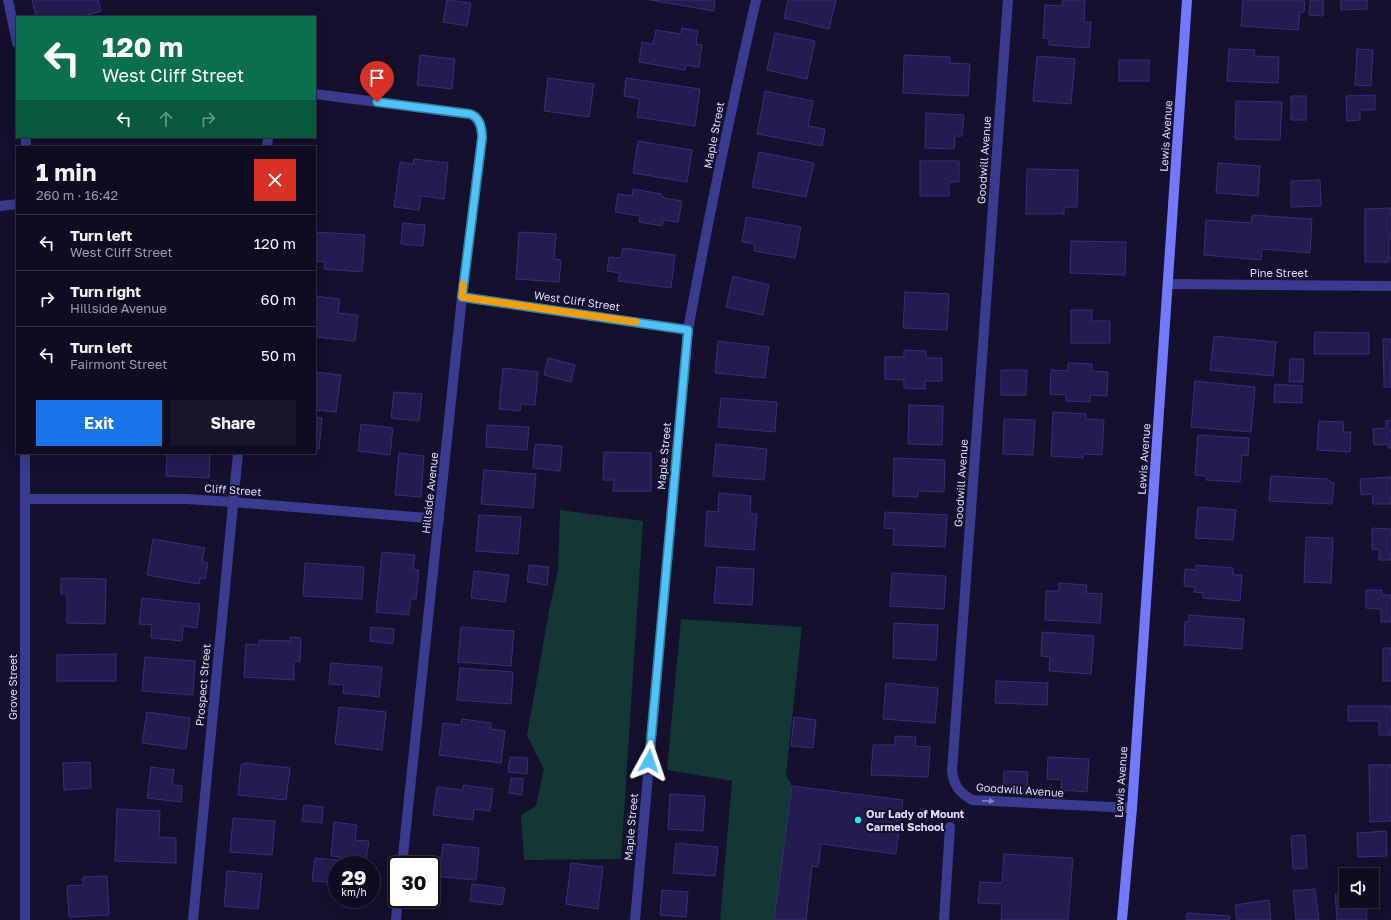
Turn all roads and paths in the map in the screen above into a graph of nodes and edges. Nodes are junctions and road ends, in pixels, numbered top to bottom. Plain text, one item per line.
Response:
1 (8, 0) edge
2 (756, 0) edge
3 (1008, 0) edge
4 (1187, 0) edge
5 (16, 38) edge
6 (316, 94) edge
7 (16, 204) edge
8 (0, 206) edge
9 (1168, 284) junction
10 (1391, 286) edge
11 (462, 297) junction
12 (688, 330) junction
13 (25, 454) edge
14 (238, 454) edge
15 (25, 499) junction
16 (233, 502) junction
17 (439, 519) junction
18 (1132, 808) junction
19 (950, 827) dead end
20 (403, 856) edge
21 (397, 908) edge
22 (25, 920) edge
23 (193, 920) edge
24 (396, 920) edge
25 (635, 920) edge
26 (944, 920) edge
27 (1122, 920) edge

1 - 5 street
2 - 12 street, Maple Street
3 -> 18 street, Goodwill Avenue
4 - 9 main road, Lewis Avenue
6 - 11 street, Hillside Avenue
7 - 8 street
9 - 10 street, Pine Street
9 - 18 main road, Lewis Avenue
11 - 12 street, West Cliff Street
11 - 17 street, Hillside Avenue
12 - 25 street, Maple Street
13 - 15 street, Grove Street
14 - 16 street, Prospect Street
15 - 16 street, Cliff Street
15 - 22 street, Grove Street
16 - 17 street, Cliff Street
16 - 23 street, Prospect Street
17 - 20 street, Hillside Avenue
18 - 27 main road, Lewis Avenue
19 - 26 street
21 - 24 street

